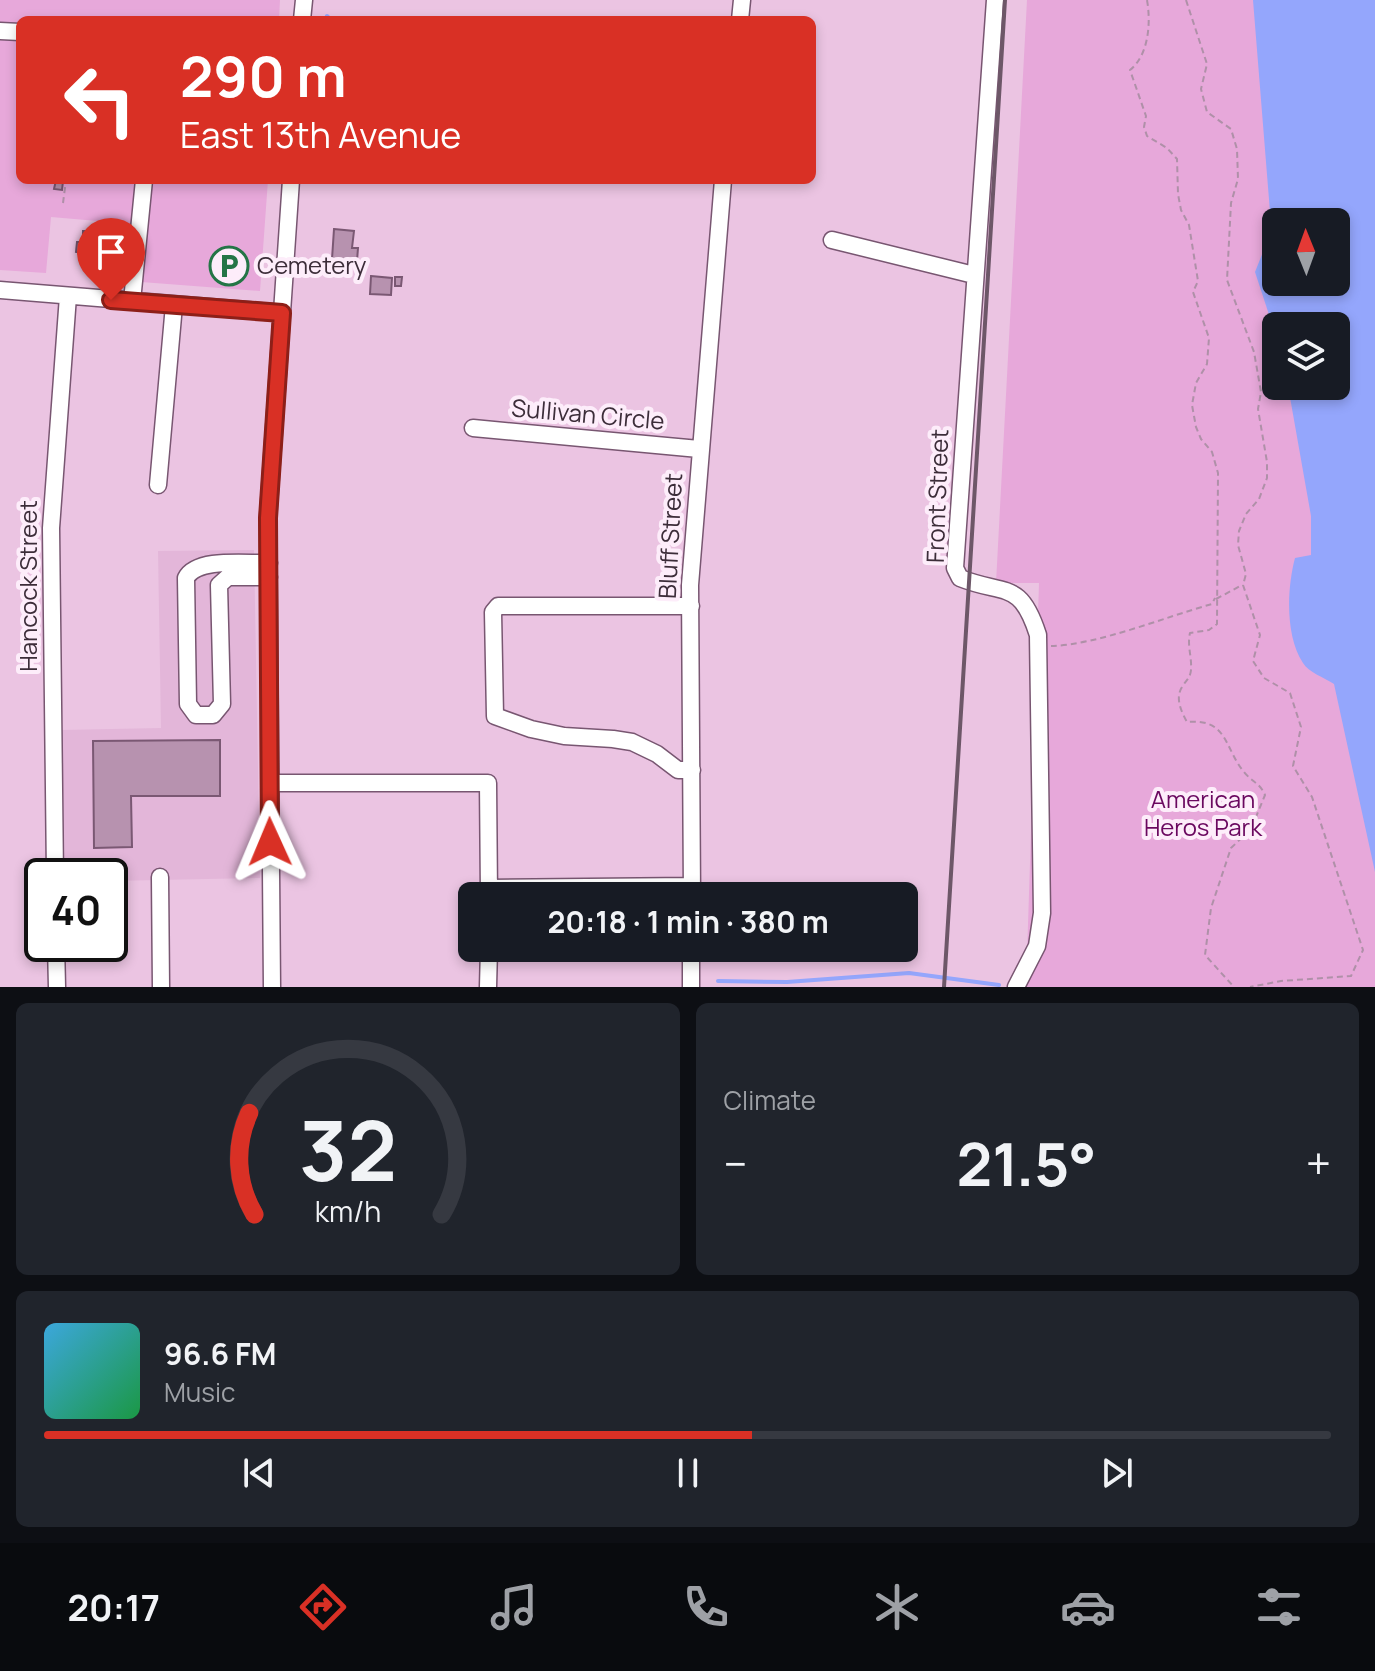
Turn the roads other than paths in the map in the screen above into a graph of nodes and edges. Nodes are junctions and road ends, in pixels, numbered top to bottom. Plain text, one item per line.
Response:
1 (995, 0) edge
2 (144, 184) edge
3 (291, 184) edge
4 (723, 184) edge
5 (832, 240) dead end
6 (974, 275) junction
7 (0, 290) edge
8 (68, 296) junction
9 (132, 301) junction
10 (174, 305) junction
11 (282, 313) junction
12 (473, 428) dead end
13 (699, 449) junction
14 (158, 485) dead end
15 (269, 570) junction
16 (691, 606) junction
17 (692, 770) junction
18 (270, 783) junction
19 (55, 858) edge
20 (160, 877) dead end
21 (489, 882) edge
22 (692, 882) edge
23 (56, 962) edge
24 (489, 962) edge
25 (691, 962) edge
26 (57, 987) edge
27 (161, 987) edge
28 (272, 987) edge
29 (488, 987) edge
30 (691, 987) edge
31 (1016, 987) edge

1 - 6 street, Front Street
2 - 9 street
3 - 11 street
4 - 13 street, Bluff Street
5 - 6 street
6 - 31 street, Front Street
7 - 8 street
8 - 9 street
8 - 19 street, Hancock Street
9 - 10 street
10 - 11 street
10 - 14 street
11 - 15 street
12 - 13 street, Sullivan Circle
13 - 16 street, Bluff Street
15 - 15 street
15 - 18 street
16 - 17 street, Bluff Street
16 - 17 street
17 - 22 street, Bluff Street
18 - 21 street
18 - 28 street
20 - 27 street
23 - 26 street
24 - 29 street
25 - 30 street

